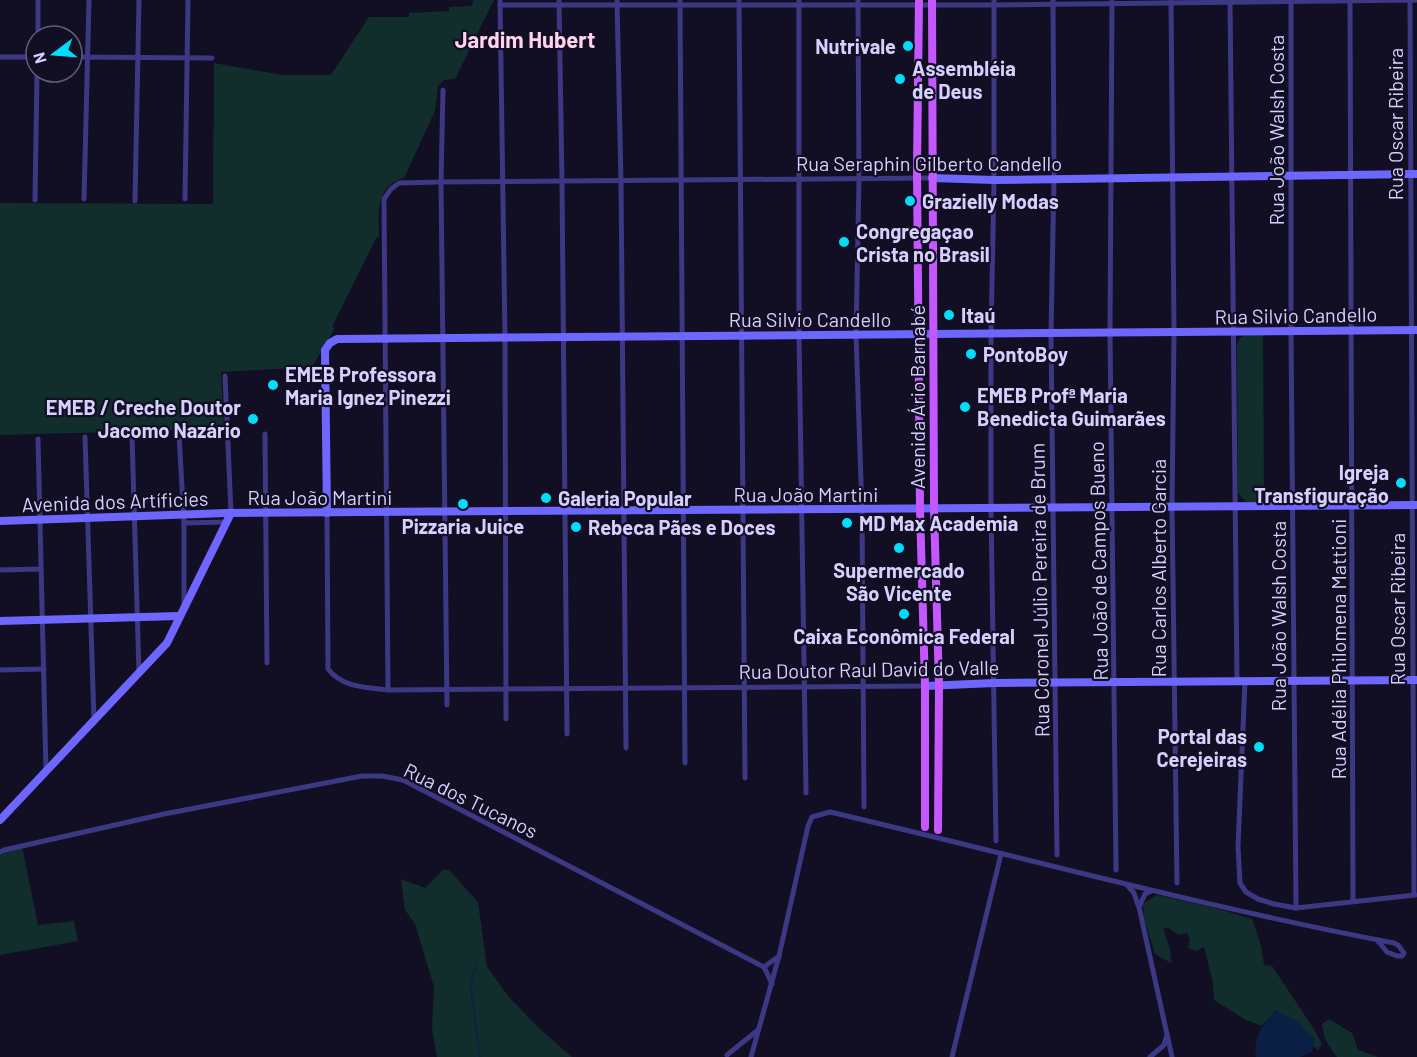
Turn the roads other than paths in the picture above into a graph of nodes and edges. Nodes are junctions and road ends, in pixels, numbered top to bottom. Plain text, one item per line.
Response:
1 (38, 0) edge
2 (89, 0) edge
3 (139, 0) edge
4 (188, 0) edge
5 (1350, 0) edge
6 (1410, 0) edge
7 (1417, 0) edge
8 (1171, 1) edge
9 (1230, 1) edge
10 (1291, 1) edge
11 (500, 2) edge
12 (559, 2) edge
13 (617, 2) edge
14 (799, 2) edge
15 (858, 2) edge
16 (919, 2) edge
17 (932, 2) edge
18 (994, 2) edge
19 (1053, 2) edge
20 (1112, 2) edge
21 (680, 3) edge
22 (739, 3) edge
23 (38, 24) edge
24 (0, 57) edge
25 (24, 57) edge
26 (84, 57) edge
27 (89, 57) junction
28 (139, 58) junction
29 (187, 58) junction
30 (212, 58) dead end
31 (37, 84) edge
32 (443, 90) dead end
33 (1352, 174) junction
34 (1413, 174) edge
35 (1292, 176) junction
36 (1111, 177) junction
37 (1174, 177) junction
38 (1231, 177) junction
39 (917, 178) junction
40 (932, 178) junction
41 (1054, 178) junction
42 (800, 180) junction
43 (859, 180) junction
44 (994, 180) junction
45 (681, 181) junction
46 (742, 181) junction
47 (441, 182) junction
48 (562, 182) junction
49 (621, 182) junction
50 (502, 183) junction
51 (84, 199) dead end
52 (185, 199) dead end
53 (34, 200) dead end
54 (135, 201) dead end
55 (1414, 330) edge
56 (1291, 331) junction
57 (1351, 331) junction
58 (1174, 332) junction
59 (1234, 332) junction
60 (1051, 333) junction
61 (1110, 333) junction
62 (919, 334) junction
63 (934, 334) junction
64 (991, 334) junction
65 (799, 335) junction
66 (856, 335) junction
67 (623, 336) junction
68 (682, 336) junction
69 (740, 336) junction
70 (505, 337) junction
71 (563, 337) junction
72 (384, 338) junction
73 (444, 338) junction
74 (225, 376) dead end
75 (179, 435) dead end
76 (265, 435) dead end
77 (132, 436) dead end
78 (85, 437) dead end
79 (38, 439) dead end
80 (1293, 506) junction
81 (1352, 506) junction
82 (1415, 506) edge
83 (1172, 507) junction
84 (1234, 507) junction
85 (992, 508) junction
86 (1053, 508) junction
87 (1111, 508) junction
88 (920, 509) junction
89 (934, 509) junction
90 (685, 510) junction
91 (802, 510) junction
92 (862, 510) junction
93 (624, 511) junction
94 (743, 511) junction
95 (445, 512) junction
96 (506, 512) junction
97 (564, 512) junction
98 (231, 513) junction
99 (327, 513) junction
100 (386, 513) junction
101 (267, 514) junction
102 (135, 517) junction
103 (88, 519) junction
104 (184, 519) junction
105 (41, 520) junction
106 (0, 521) edge
107 (227, 522) junction
108 (41, 569) junction
109 (0, 570) edge
110 (184, 605) junction
111 (179, 616) junction
112 (92, 617) junction
113 (138, 617) junction
114 (42, 619) junction
115 (0, 621) edge
116 (267, 663) dead end
117 (44, 669) junction
118 (0, 670) edge
119 (139, 673) junction
120 (1414, 680) edge
121 (1241, 681) junction
122 (1294, 681) junction
123 (1353, 681) junction
124 (1114, 682) junction
125 (1174, 682) junction
126 (994, 683) junction
127 (1055, 683) junction
128 (863, 686) junction
129 (925, 686) junction
130 (939, 686) junction
131 (804, 687) junction
132 (625, 688) junction
133 (744, 688) junction
134 (447, 689) junction
135 (505, 689) junction
136 (565, 689) junction
137 (685, 689) junction
138 (388, 690) junction
139 (447, 705) dead end
140 (506, 719) dead end
141 (94, 721) junction
142 (567, 734) dead end
143 (626, 748) dead end
144 (685, 763) dead end
145 (46, 771) junction
146 (745, 778) dead end
147 (806, 793) dead end
148 (924, 799) junction
149 (937, 800) junction
150 (864, 807) dead end
151 (0, 820) edge
152 (924, 827) dead end
153 (938, 830) dead end
154 (996, 841) dead end
155 (0, 852) edge
156 (1001, 854) junction
157 (1057, 855) dead end
158 (1116, 870) dead end
159 (1121, 883) junction
160 (1177, 883) dead end
161 (1156, 892) junction
162 (1415, 895) edge
163 (1353, 901) junction
164 (1138, 907) junction
165 (1296, 908) junction
166 (1377, 940) junction
167 (779, 956) junction
168 (764, 967) junction
169 (772, 984) junction
170 (760, 1029) junction
171 (1167, 1032) junction
172 (726, 1056) edge
173 (736, 1056) edge
174 (751, 1057) edge
175 (952, 1057) edge
176 (1150, 1057) edge
177 (1172, 1057) edge

1 - 23 street
2 - 27 street
3 - 28 street
4 - 29 street
5 - 6 street
5 - 10 street
5 - 33 street, Rua Adélia Philomena Mattioni
6 - 7 street
6 - 34 street, Rua Oscar Ribeira
8 - 9 street
8 - 20 street
8 - 37 street, Rua Carlos Alberto Garcia
9 - 10 street
9 - 38 street
10 - 35 street, Rua João Walsh Costa
11 - 12 street
11 - 50 street
12 - 13 street
12 - 48 street
13 - 21 street
13 - 49 street
14 - 15 street
14 - 22 street
14 - 42 street
15 - 16 street
15 - 43 street
16 - 17 street
16 - 39 main road, Avenida Ário Barnabé
17 - 18 street
17 - 40 main road, Avenida Ário Barnabé
18 - 19 street
18 - 44 street
19 - 20 street
19 - 41 street, Rua Coronel Júlio Pereira de Brum
20 - 36 street, Rua João de Campos Bueno
21 - 22 street
21 - 45 street
22 - 46 street
24 - 25 street
26 - 27 street
27 - 28 street
27 - 51 street
28 - 29 street
28 - 54 street
29 - 30 street
29 - 52 street
31 - 53 street
32 - 47 street
33 - 34 street, Rua Seraphin Gilberto Candello
33 - 35 street, Rua Seraphin Gilberto Candello
33 - 57 street, Rua Adélia Philomena Mattioni
34 - 55 street, Rua Oscar Ribeira
35 - 38 street, Rua Seraphin Gilberto Candello
35 - 56 street, Rua João Walsh Costa
36 - 37 street, Rua Seraphin Gilberto Candello
36 - 41 street, Rua Seraphin Gilberto Candello
36 - 61 street, Rua João de Campos Bueno
37 - 38 street, Rua Seraphin Gilberto Candello
37 - 58 street, Rua Carlos Alberto Garcia
38 - 59 street
39 - 40 street, Rua Seraphin Gilberto Candello
39 - 43 street, Rua Seraphin Gilberto Candello
39 - 62 main road, Avenida Ário Barnabé
40 - 44 street, Rua Seraphin Gilberto Candello
40 - 63 main road, Avenida Ário Barnabé
41 - 44 street, Rua Seraphin Gilberto Candello
41 - 60 street, Rua Coronel Júlio Pereira de Brum
42 - 43 street, Rua Seraphin Gilberto Candello
42 - 46 street, Rua Seraphin Gilberto Candello
42 - 65 street
43 - 66 street
44 - 64 street
45 - 46 street, Rua Seraphin Gilberto Candello
45 - 49 street, Rua Seraphin Gilberto Candello
45 - 68 street
46 - 69 street
47 - 50 street, Rua Seraphin Gilberto Candello
47 - 72 street, Rua Seraphin Gilberto Candello
47 - 73 street
48 - 49 street, Rua Seraphin Gilberto Candello
48 - 50 street, Rua Seraphin Gilberto Candello
48 - 71 street
49 - 67 street
50 - 70 street
55 - 57 street, Rua Silvio Candello
55 - 82 street, Rua Oscar Ribeira
56 - 57 street, Rua Silvio Candello
56 - 59 street, Rua Silvio Candello
56 - 80 street, Rua João Walsh Costa
57 - 81 street, Rua Adélia Philomena Mattioni
58 - 59 street, Rua Silvio Candello
58 - 61 street, Rua Silvio Candello
58 - 83 street, Rua Carlos Alberto Garcia
59 - 84 street
60 - 61 street, Rua Silvio Candello
60 - 64 street, Rua Silvio Candello
60 - 86 street, Rua Coronel Júlio Pereira de Brum
61 - 87 street, Rua João de Campos Bueno
62 - 63 street, Rua Silvio Candello
62 - 66 street, Rua Silvio Candello
62 - 88 main road, Avenida Ário Barnabé
63 - 64 street, Rua Silvio Candello
63 - 89 main road, Avenida Ário Barnabé
64 - 85 street
65 - 66 street, Rua Silvio Candello
65 - 69 street, Rua Silvio Candello
65 - 91 street
66 - 92 street
67 - 68 street, Rua Silvio Candello
67 - 71 street, Rua Silvio Candello
67 - 93 street
68 - 69 street, Rua Silvio Candello
68 - 90 street
69 - 94 street
70 - 71 street, Rua Silvio Candello
70 - 73 street, Rua Silvio Candello
70 - 96 street
71 - 97 street
72 - 73 street, Rua Silvio Candello
72 - 99 street, Rua Silvio Candello
72 - 100 street, Rua Seraphin Gilberto Candello
73 - 95 street
74 - 98 street
75 - 104 street
76 - 101 street
77 - 102 street
78 - 103 street
79 - 105 street
80 - 81 street, Rua João Martini
80 - 84 street, Rua João Martini
80 - 122 street, Rua João Walsh Costa
81 - 82 street, Rua João Martini
81 - 123 street, Rua Adélia Philomena Mattioni
82 - 120 street, Rua Oscar Ribeira
83 - 84 street, Rua João Martini
83 - 87 street, Rua João Martini
83 - 125 street, Rua Carlos Alberto Garcia
84 - 121 street
85 - 86 street, Rua João Martini
85 - 89 street, Rua João Martini
85 - 126 street
86 - 87 street, Rua João Martini
86 - 127 street, Rua Coronel Júlio Pereira de Brum
87 - 124 street, Rua João de Campos Bueno
88 - 89 street, Rua João Martini
88 - 92 street, Rua João Martini
88 - 129 main road, Avenida Ário Barnabé
89 - 130 main road, Avenida Ário Barnabé
90 - 93 street, Rua João Martini
90 - 94 street, Rua João Martini
90 - 137 street
91 - 92 street, Rua João Martini
91 - 94 street, Rua João Martini
91 - 131 street
92 - 128 street
93 - 97 street, Rua João Martini
93 - 132 street
94 - 133 street
95 - 96 street, Rua João Martini
95 - 100 street, Rua João Martini
95 - 134 street
96 - 97 street, Rua João Martini
96 - 135 street
97 - 136 street
98 - 101 street, Rua João Martini
98 - 104 street, Avenida dos Artíficies
98 - 107 street
99 - 100 street, Rua João Martini
99 - 101 street, Rua João Martini
99 - 138 street, Rua Doutor Raul David do Valle
100 - 138 street, Rua Seraphin Gilberto Candello
101 - 116 street
102 - 103 street, Avenida dos Artíficies
102 - 104 street, Avenida dos Artíficies
102 - 113 street
103 - 105 street, Avenida dos Artíficies
103 - 112 street
104 - 107 street
104 - 110 street
105 - 106 street, Avenida dos Artíficies
105 - 108 street
107 - 110 street
108 - 109 street
108 - 114 street
110 - 111 street
111 - 113 street
111 - 119 street
112 - 113 street
112 - 114 street
112 - 141 street
113 - 119 street
114 - 115 street
114 - 117 street
117 - 118 street
117 - 145 street
119 - 141 street
120 - 123 street, Rua Doutor Raul David do Valle
120 - 162 street, Rua Oscar Ribeira
121 - 122 street, Rua Doutor Raul David do Valle
121 - 125 street, Rua Doutor Raul David do Valle
121 - 165 street
122 - 123 street, Rua Doutor Raul David do Valle
122 - 165 street, Rua João Walsh Costa
123 - 163 street, Rua Adélia Philomena Mattioni
124 - 125 street, Rua Doutor Raul David do Valle
124 - 127 street, Rua Doutor Raul David do Valle
124 - 158 street, Rua João de Campos Bueno
125 - 160 street, Rua Carlos Alberto Garcia
126 - 127 street, Rua Doutor Raul David do Valle
126 - 130 street, Rua Doutor Raul David do Valle
126 - 154 street
127 - 157 street, Rua Coronel Júlio Pereira de Brum
128 - 129 street, Rua Doutor Raul David do Valle
128 - 131 street, Rua Doutor Raul David do Valle
128 - 150 street
129 - 130 street, Rua Doutor Raul David do Valle
129 - 148 main road, Avenida Ário Barnabé
130 - 149 main road, Avenida Ário Barnabé
131 - 133 street, Rua Doutor Raul David do Valle
131 - 147 street
132 - 136 street, Rua Doutor Raul David do Valle
132 - 137 street, Rua Doutor Raul David do Valle
132 - 143 street
133 - 137 street, Rua Doutor Raul David do Valle
133 - 146 street
134 - 135 street, Rua Doutor Raul David do Valle
134 - 138 street, Rua Doutor Raul David do Valle
134 - 139 street
135 - 136 street, Rua Doutor Raul David do Valle
135 - 140 street
136 - 142 street
137 - 144 street
141 - 145 street
145 - 151 street
148 - 149 main road
148 - 152 main road, Avenida Ário Barnabé
149 - 153 main road, Avenida Ário Barnabé
155 - 168 street, Rua dos Tucanos
156 - 159 street
156 - 167 street
156 - 175 street
159 - 161 street
159 - 164 street
161 - 164 street
161 - 166 street
162 - 163 street
163 - 165 street
164 - 171 street
166 - 166 street
167 - 168 street
167 - 169 street
168 - 169 street
169 - 170 street
170 - 172 street
170 - 174 street
171 - 176 street
171 - 177 street
172 - 173 street

